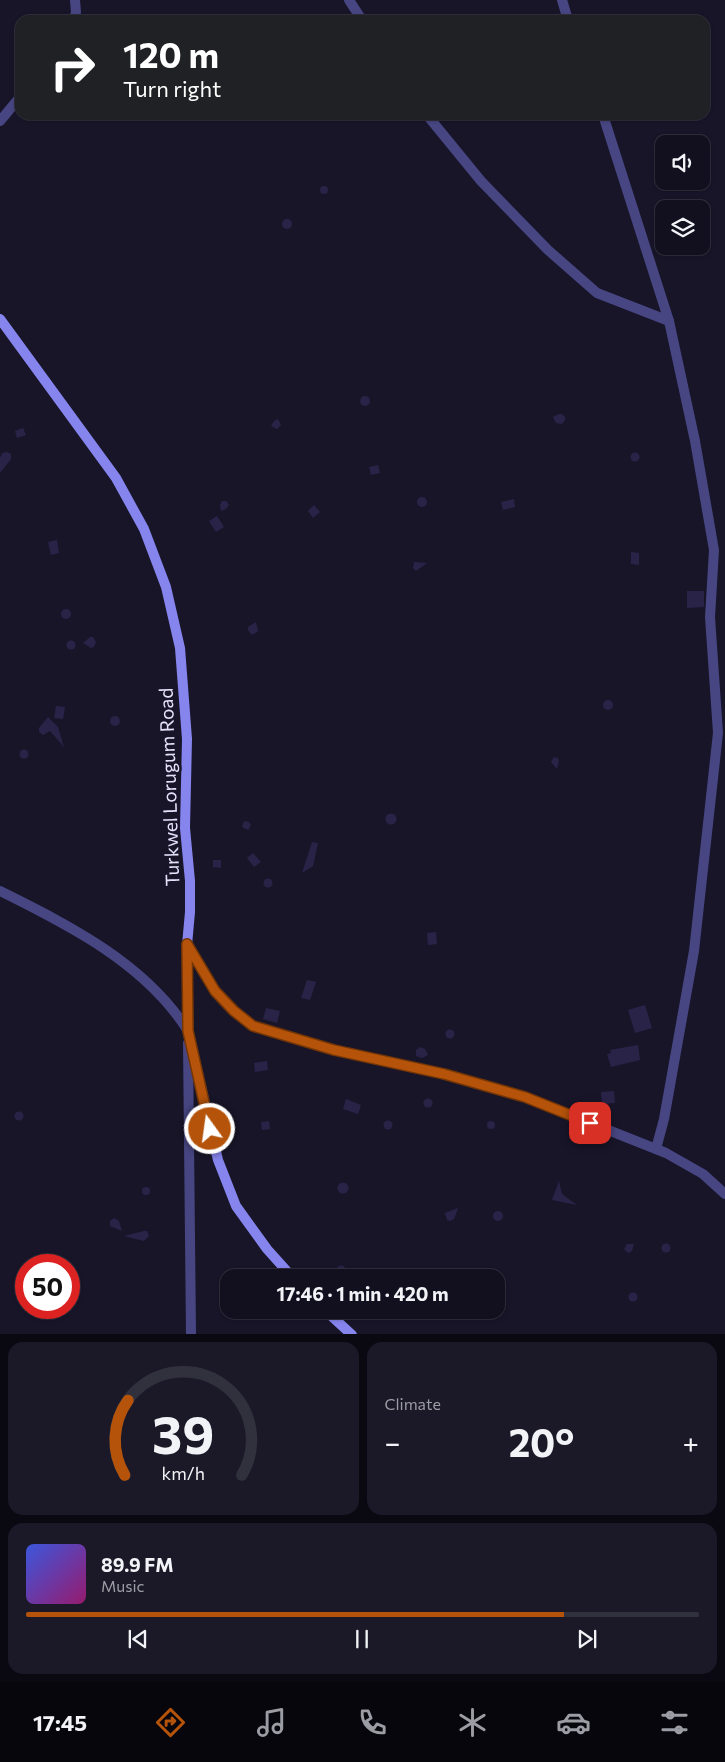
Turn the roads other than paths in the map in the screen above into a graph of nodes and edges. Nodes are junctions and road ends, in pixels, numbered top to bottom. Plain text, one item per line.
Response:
1 (75, 0) edge
2 (349, 0) edge
3 (562, 0) edge
4 (75, 15) edge
5 (359, 15) edge
6 (566, 15) edge
7 (15, 103) edge
8 (0, 120) edge
9 (431, 120) edge
10 (605, 120) edge
11 (0, 319) edge
12 (669, 321) junction
13 (0, 890) edge
14 (187, 944) junction
15 (188, 1031) junction
16 (656, 1149) junction
17 (725, 1194) edge
18 (285, 1269) edge
19 (335, 1319) edge
20 (191, 1334) edge
21 (352, 1334) edge

1 - 4 street
2 - 5 street
3 - 6 street
7 - 8 street
9 - 12 street
10 - 12 street
11 - 14 main road, Turkwel Lorugum Road
12 - 16 street
13 - 15 street
14 - 15 main road, Turkwel Lorugum Road
14 - 16 street
15 - 18 main road, Turkwel Lorugum Road
15 - 20 street
16 - 17 street
19 - 21 main road

